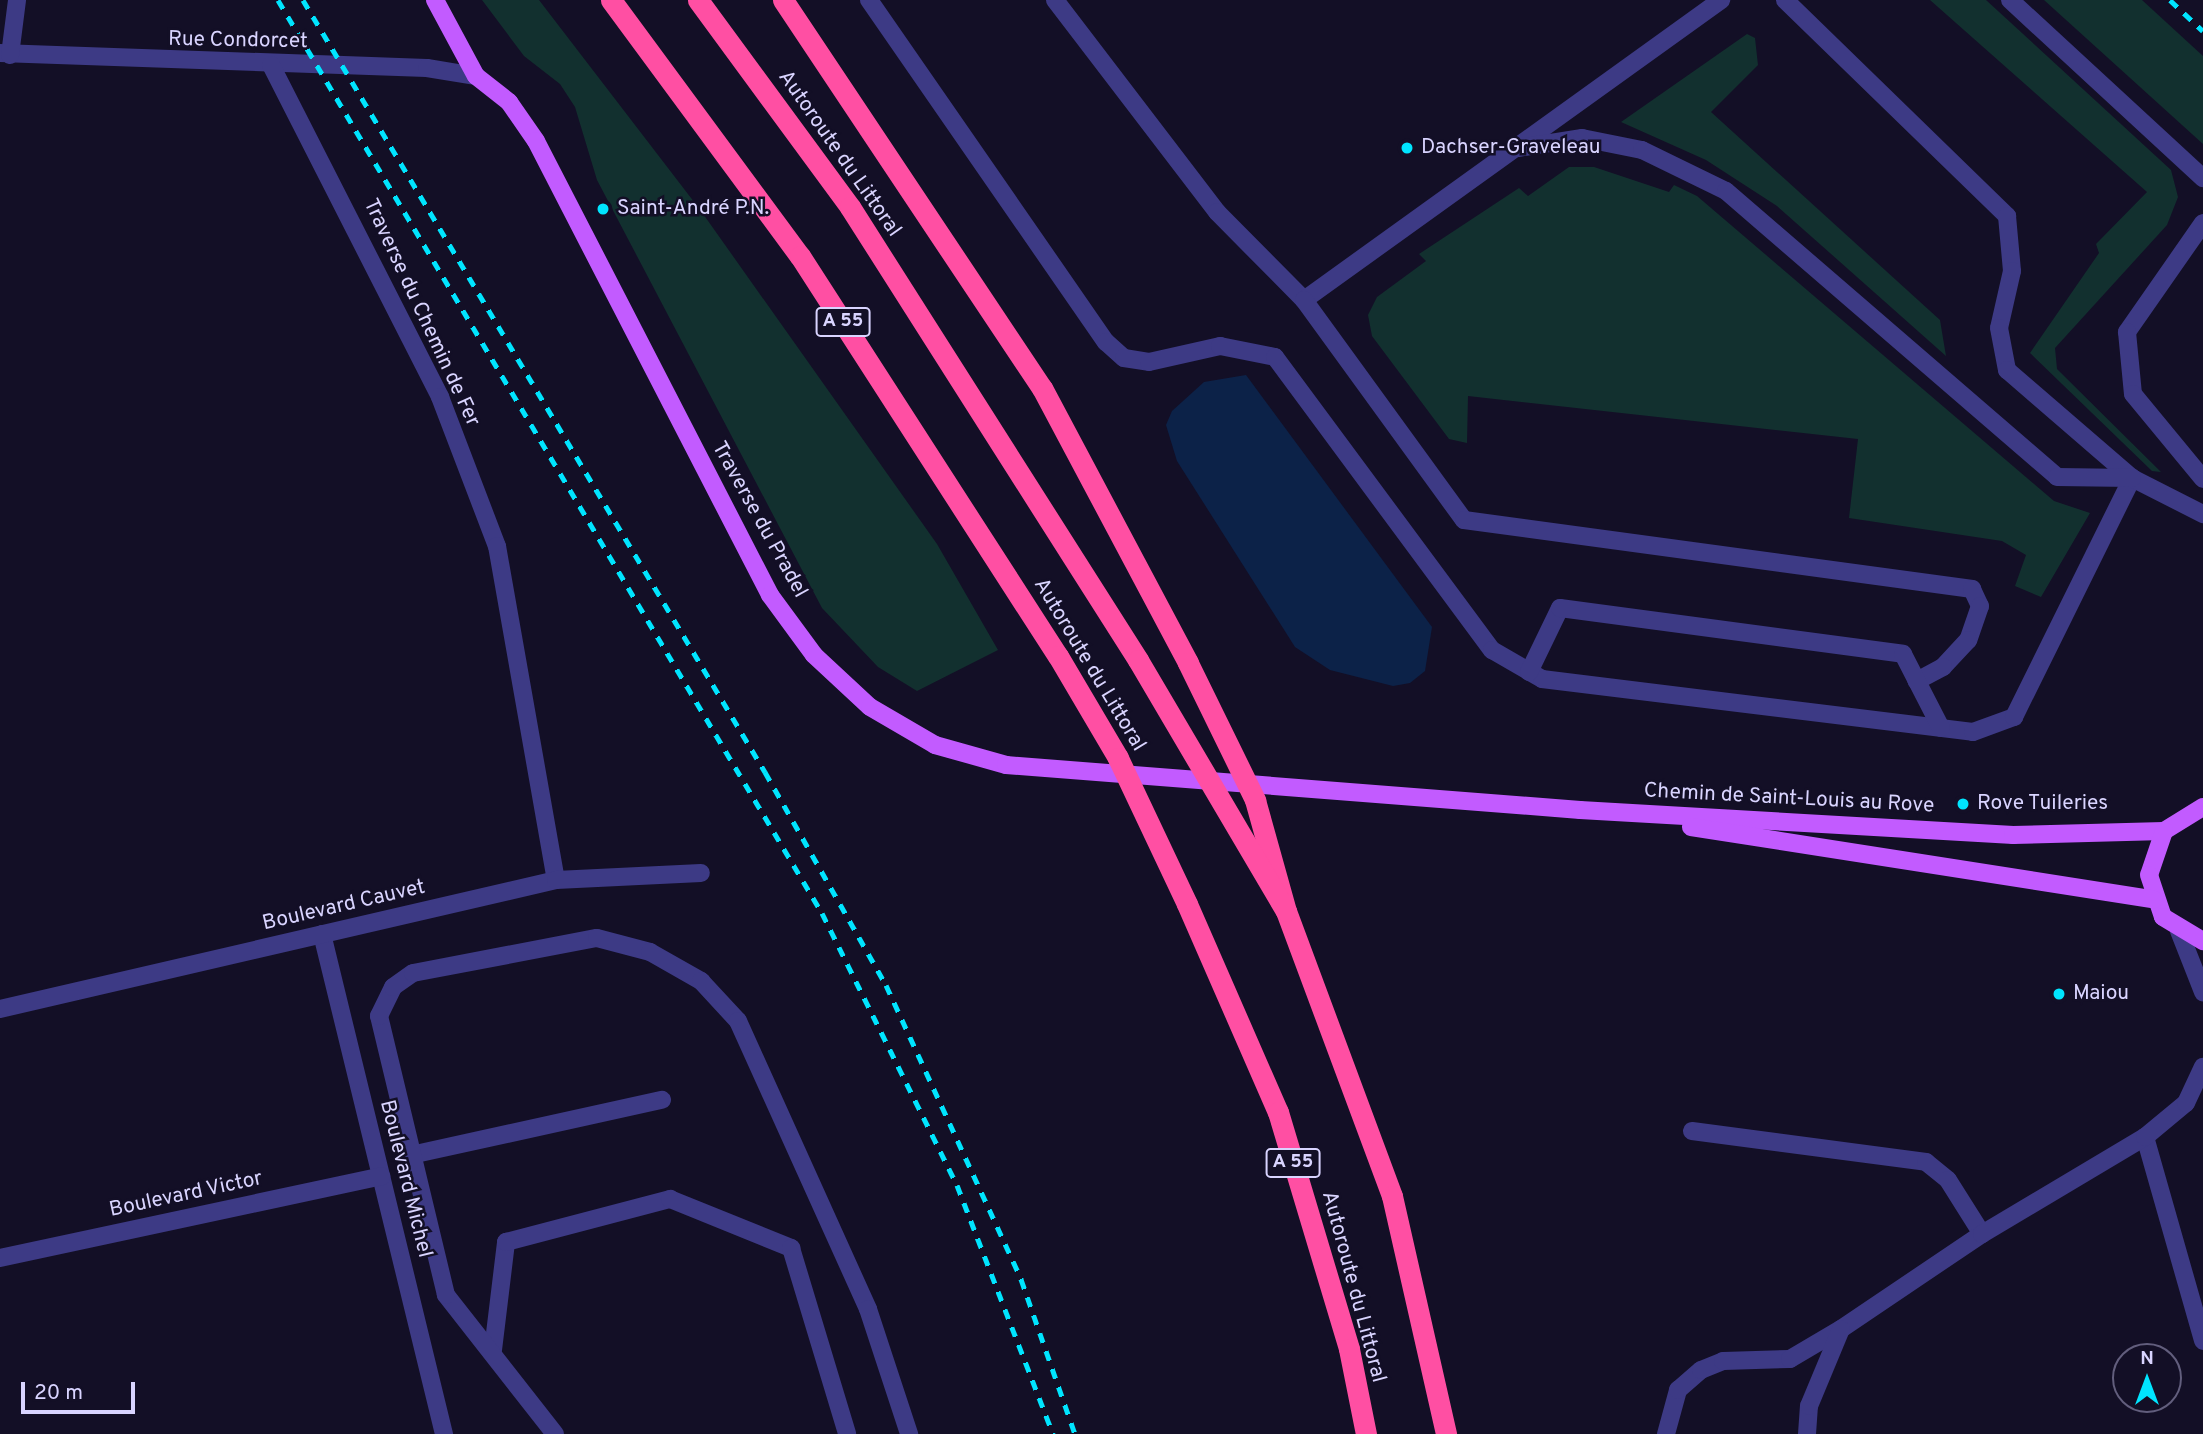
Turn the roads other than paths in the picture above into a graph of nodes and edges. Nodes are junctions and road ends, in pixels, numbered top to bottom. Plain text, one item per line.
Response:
1 (17, 0) edge
2 (435, 0) edge
3 (611, 0) edge
4 (698, 0) edge
5 (783, 0) edge
6 (869, 0) edge
7 (1055, 0) edge
8 (1721, 0) edge
9 (1785, 0) edge
10 (2010, 0) edge
11 (5, 54) edge
12 (271, 65) junction
13 (476, 76) junction
14 (1513, 149) junction
15 (2203, 178) edge
16 (2203, 223) edge
17 (1304, 300) junction
18 (2132, 478) junction
19 (2203, 480) edge
20 (2203, 514) edge
21 (1529, 672) junction
22 (1917, 681) junction
23 (1941, 728) junction
24 (1292, 788) joint
25 (2201, 804) edge
26 (1580, 810) junction
27 (2164, 831) junction
28 (701, 873) dead end
29 (556, 880) junction
30 (2153, 899) junction
31 (1286, 911) junction
32 (2179, 931) junction
33 (323, 934) junction
34 (2203, 941) edge
35 (2203, 992) edge
36 (0, 1009) edge
37 (2203, 1067) edge
38 (662, 1100) dead end
39 (1692, 1131) dead end
40 (2145, 1137) junction
41 (411, 1155) junction
42 (381, 1176) junction
43 (1982, 1234) junction
44 (0, 1258) edge
45 (2196, 1286) edge
46 (1841, 1329) junction
47 (2203, 1341) edge
48 (494, 1350) junction
49 (444, 1434) edge
50 (555, 1434) edge
51 (847, 1434) edge
52 (909, 1434) edge
53 (1366, 1434) edge
54 (1446, 1434) edge
55 (1666, 1434) edge
56 (1807, 1434) edge

1 - 11 street
2 - 13 main road, Traverse du Pradel
3 - 53 highway, Autoroute du Littoral / A 55, bridge
4 - 31 highway, Autoroute du Littoral, bridge
5 - 31 highway, bridge
6 - 21 street
7 - 17 street
8 - 14 street
9 - 18 street
10 - 15 street
11 - 12 street, Rue Condorcet
12 - 13 street, Rue Condorcet
12 - 29 street, Traverse du Chemin de Fer
13 - 24 main road, Traverse du Pradel
14 - 17 street
14 - 18 street
16 - 19 street
17 - 22 street
18 - 20 street
18 - 23 street
21 - 22 street
21 - 23 street
22 - 23 street
24 - 26 main road, Chemin de Saint-Louis au Rove
25 - 27 main road
26 - 27 main road, Chemin de Saint-Louis au Rove
26 - 30 main road, Chemin de Saint-Louis au Rove
27 - 30 main road
28 - 29 street, Boulevard Cauvet
29 - 33 street, Boulevard Cauvet
30 - 32 main road
31 - 54 highway, Autoroute du Littoral
32 - 34 main road
32 - 35 street
33 - 36 street, Boulevard Cauvet
33 - 42 street, Boulevard Michel
37 - 40 street
38 - 41 street
39 - 43 street
40 - 43 street
40 - 45 street
41 - 48 street
41 - 52 street
42 - 44 street, Boulevard Victor
42 - 49 street, Boulevard Michel
43 - 46 street
45 - 47 street
46 - 55 street
46 - 56 street
48 - 50 street
48 - 51 street

